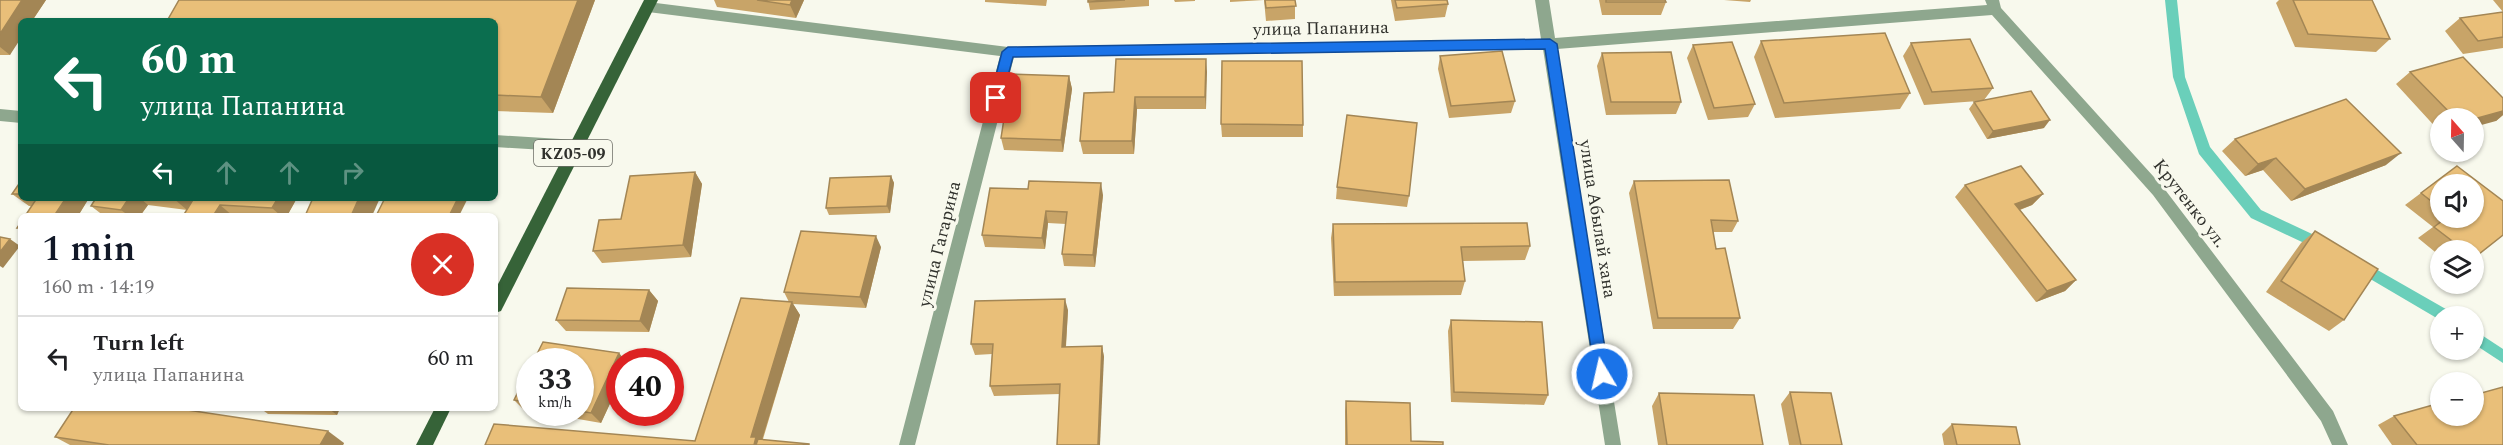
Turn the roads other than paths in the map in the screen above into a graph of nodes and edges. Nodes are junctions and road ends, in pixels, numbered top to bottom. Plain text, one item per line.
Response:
1 (1542, 0) edge
2 (650, 4) edge
3 (1994, 5) edge
4 (1550, 44) junction
5 (1008, 52) junction
6 (0, 116) edge
7 (18, 117) edge
8 (498, 141) edge
9 (577, 146) junction
10 (498, 300) edge
11 (441, 411) edge
12 (424, 445) edge
13 (907, 445) edge
14 (1613, 445) edge
15 (2340, 445) edge

1 - 4 street, улица Абылай хана
2 - 5 street, улица Папанина
2 - 9 main road, KZ05-09
3 - 4 street, улица Папанина
3 - 15 street, Крутенко ул.
4 - 5 street, улица Папанина
4 - 14 street, улица Абылай хана
5 - 13 street, улица Гагарина
6 - 7 street
8 - 9 street
9 - 10 main road, KZ05-09
11 - 12 main road

